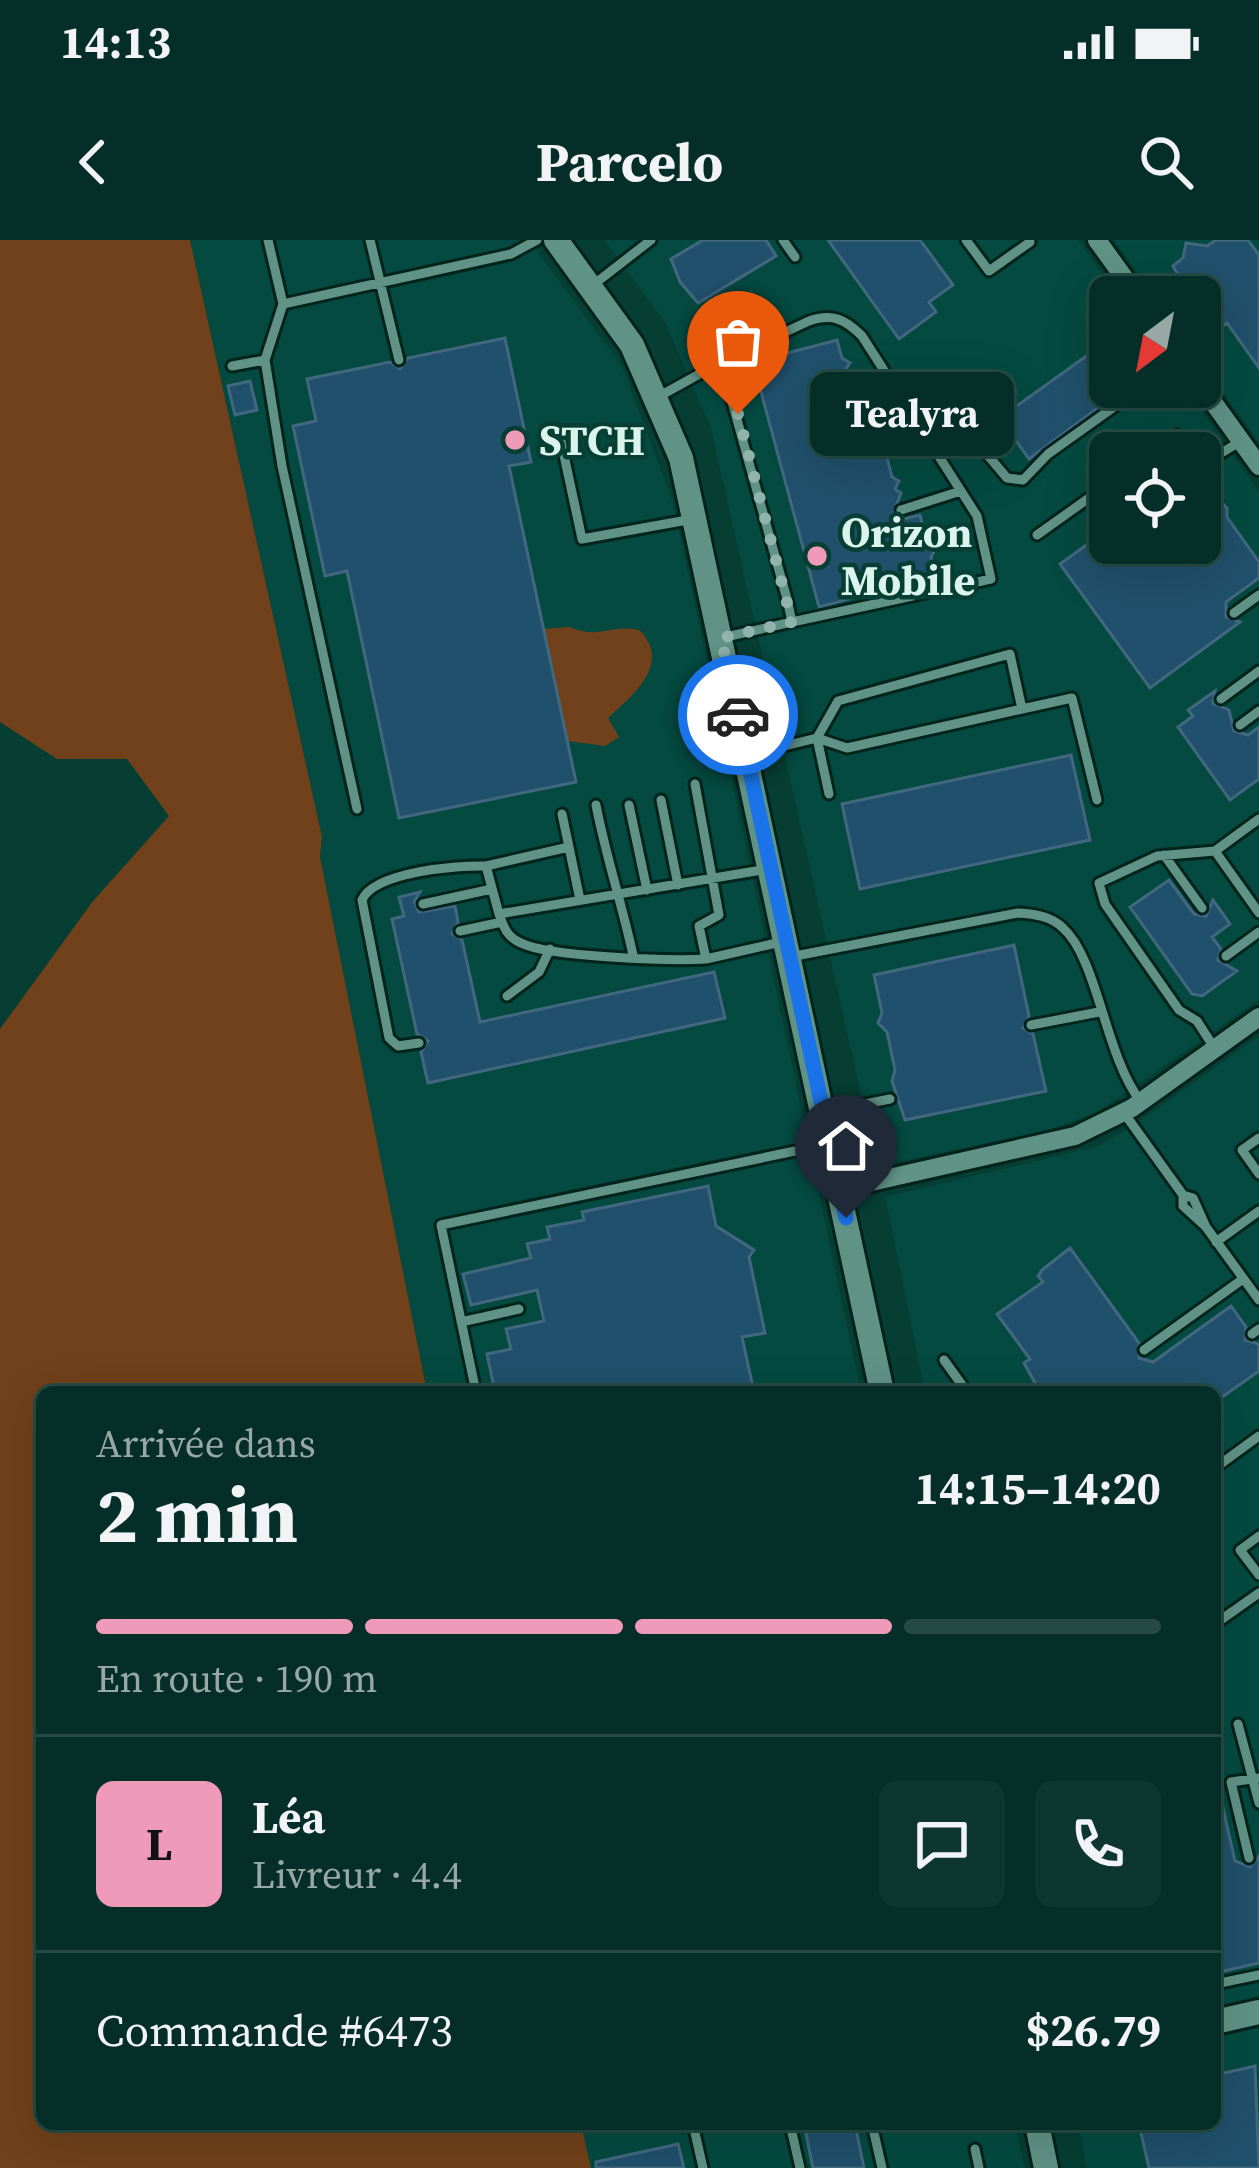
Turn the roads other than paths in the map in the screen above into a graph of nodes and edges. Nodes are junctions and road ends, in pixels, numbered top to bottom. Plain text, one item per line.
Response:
1 (268, 240) edge
2 (370, 240) edge
3 (537, 240) edge
4 (556, 240) edge
5 (651, 240) edge
6 (783, 240) edge
7 (966, 240) edge
8 (1030, 240) edge
9 (1096, 240) edge
10 (795, 257) dead end
11 (1123, 276) edge
12 (380, 283) junction
13 (593, 285) junction
14 (283, 304) junction
15 (265, 360) junction
16 (399, 360) dead end
17 (721, 362) junction
18 (232, 366) dead end
19 (658, 398) junction
20 (1113, 408) edge
21 (1217, 408) edge
22 (559, 432) dead end
23 (974, 439) dead end
24 (1241, 441) junction
25 (1221, 453) edge
26 (1259, 466) edge
27 (961, 491) junction
28 (1089, 498) edge
29 (901, 509) dead end
30 (697, 518) junction
31 (1037, 536) dead end
32 (1259, 595) edge
33 (1234, 613) dead end
34 (792, 622) junction
35 (721, 638) junction
36 (1259, 671) edge
37 (1221, 699) dead end
38 (1022, 710) junction
39 (1259, 711) edge
40 (1240, 725) dead end
41 (817, 739) junction
42 (747, 755) junction
43 (695, 784) dead end
44 (829, 794) dead end
45 (661, 800) dead end
46 (1097, 800) dead end
47 (596, 805) dead end
48 (628, 805) dead end
49 (357, 809) dead end
50 (562, 814) dead end
51 (1259, 819) edge
52 (569, 847) junction
53 (1215, 851) junction
54 (1165, 855) junction
55 (486, 866) junction
56 (772, 868) junction
57 (713, 880) junction
58 (678, 884) junction
59 (492, 889) junction
60 (647, 890) junction
61 (619, 894) junction
62 (580, 901) junction
63 (423, 904) dead end
64 (1202, 908) dead end
65 (1259, 913) edge
66 (500, 918) junction
67 (460, 932) dead end
68 (1259, 932) edge
69 (550, 949) junction
70 (788, 949) junction
71 (633, 955) junction
72 (1226, 956) dead end
73 (706, 959) junction
74 (507, 996) dead end
75 (1099, 1012) junction
76 (1259, 1017) edge
77 (1031, 1025) dead end
78 (419, 1043) dead end
79 (1215, 1048) junction
80 (890, 1099) dead end
81 (1132, 1107) junction
82 (823, 1112) junction
83 (1259, 1138) edge
84 (829, 1144) junction
85 (1259, 1174) edge
86 (840, 1189) junction
87 (1259, 1211) edge
88 (1216, 1242) junction
89 (1243, 1279) junction
90 (1259, 1300) edge
91 (518, 1310) dead end
92 (461, 1322) junction
93 (1144, 1350) dead end
94 (944, 1360) dead end
95 (475, 1386) edge
96 (881, 1386) edge
97 (963, 1386) edge
98 (1259, 1436) edge
99 (1221, 1464) edge
100 (1259, 1536) edge
101 (1259, 1575) edge
102 (1259, 1593) edge
103 (1221, 1620) edge
104 (1238, 1724) dead end
105 (1256, 1778) edge
106 (1259, 1803) edge
107 (1249, 1858) dead end
108 (1259, 1976) edge
109 (1221, 1983) edge
110 (1259, 2012) edge
111 (1221, 2021) edge
112 (694, 2130) edge
113 (791, 2130) edge
114 (873, 2130) edge
115 (1038, 2130) edge
116 (975, 2149) dead end
117 (703, 2166) edge
118 (688, 2168) edge
119 (800, 2168) edge
120 (882, 2168) edge
121 (979, 2168) edge
122 (1046, 2168) edge

1 - 14 lane
2 - 12 lane
3 - 12 lane
4 - 13 street
5 - 13 lane
6 - 10 lane
7 - 8 lane
9 - 11 street
12 - 14 lane
12 - 16 lane
13 - 19 street
14 - 15 lane
15 - 18 lane
15 - 49 lane
17 - 19 lane
17 - 27 lane
17 - 34 lane
19 - 30 street
20 - 23 lane
21 - 24 street
22 - 30 lane
24 - 25 lane
24 - 26 street
27 - 29 lane
27 - 34 lane
28 - 31 lane
30 - 35 street
32 - 33 lane
34 - 35 lane
35 - 42 street
36 - 37 lane
38 - 41 lane
38 - 41 lane
38 - 46 lane
39 - 40 lane
41 - 42 lane
41 - 44 lane
42 - 56 street
43 - 57 lane
45 - 58 lane
47 - 61 lane
48 - 60 lane
50 - 52 lane
51 - 53 lane
52 - 55 lane
52 - 62 lane
53 - 54 lane
53 - 65 lane
54 - 64 lane
54 - 79 lane
55 - 59 lane
55 - 78 lane
56 - 57 lane
56 - 70 street
57 - 58 lane
57 - 73 lane
58 - 60 lane
59 - 63 lane
59 - 66 lane
60 - 61 lane
61 - 62 lane
61 - 71 lane
62 - 66 lane
66 - 67 lane
66 - 69 lane
68 - 72 lane
69 - 71 lane
69 - 74 lane
70 - 73 lane
70 - 75 lane
70 - 82 street
71 - 73 lane
75 - 77 lane
75 - 81 lane
76 - 79 street
79 - 81 street
80 - 82 lane
81 - 86 street
81 - 88 lane
82 - 84 street
83 - 85 lane
84 - 86 street
84 - 92 lane
86 - 96 street
87 - 88 lane
88 - 89 lane
89 - 90 lane
89 - 93 lane
91 - 92 lane
92 - 95 lane
94 - 97 lane
98 - 99 lane
100 - 101 lane
102 - 103 lane
104 - 105 lane
105 - 106 lane
105 - 107 lane
108 - 109 lane
110 - 111 street
112 - 117 lane
113 - 119 lane
114 - 120 lane
115 - 122 street
116 - 121 lane
117 - 118 lane

